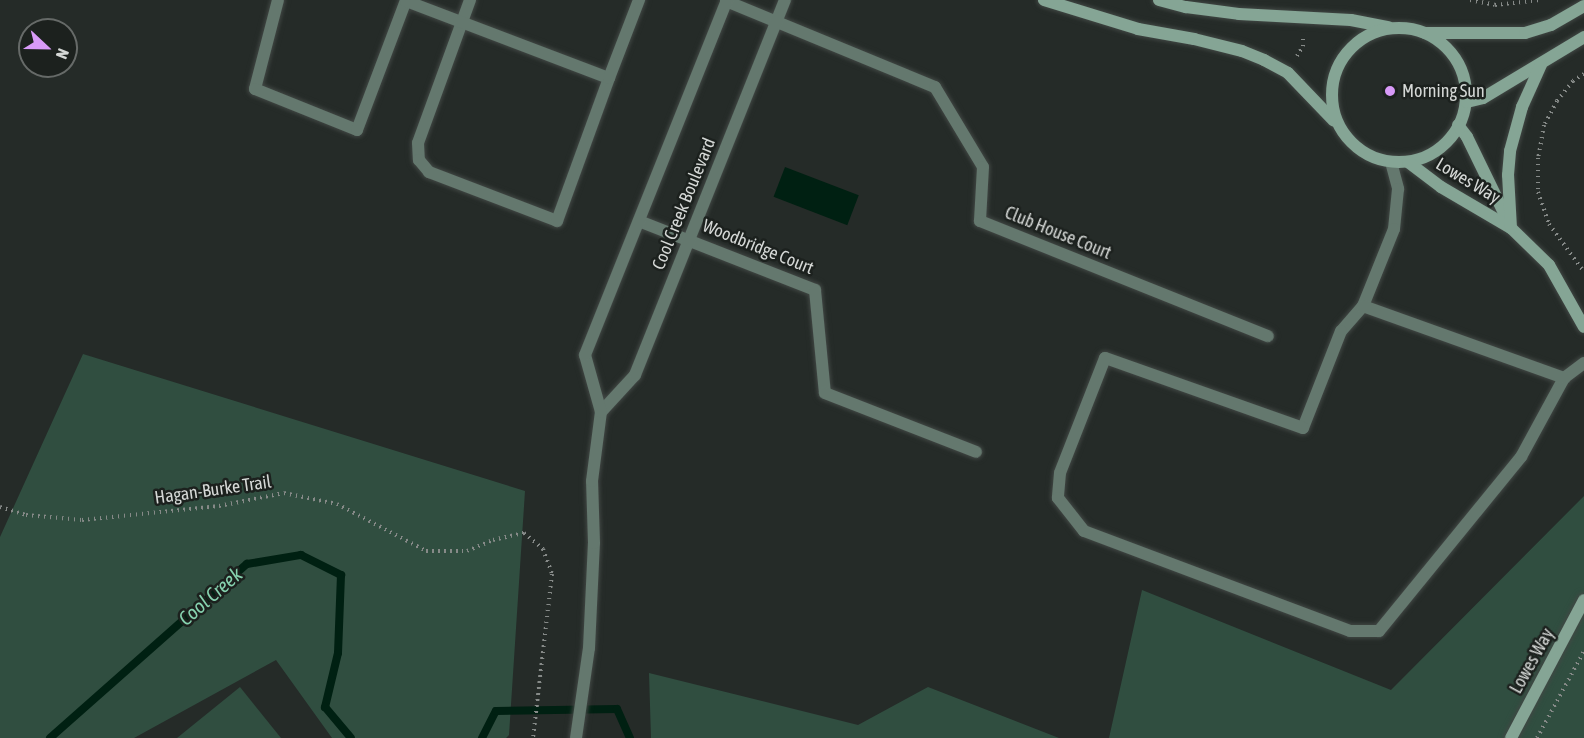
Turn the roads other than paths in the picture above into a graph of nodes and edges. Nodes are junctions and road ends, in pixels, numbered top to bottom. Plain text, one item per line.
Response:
1 (279, 0) edge
2 (470, 0) edge
3 (639, 0) edge
4 (727, 0) edge
5 (785, 0) edge
6 (1044, 0) edge
7 (1159, 0) edge
8 (406, 1) edge
9 (1584, 6) edge
10 (462, 22) junction
11 (776, 22) junction
12 (1393, 28) junction
13 (1425, 33) junction
14 (1584, 37) edge
15 (1541, 65) junction
16 (609, 78) junction
17 (1467, 102) junction
18 (1458, 125) junction
19 (1338, 126) junction
20 (1391, 162) junction
21 (1408, 162) junction
22 (639, 221) junction
23 (1511, 228) junction
24 (689, 239) junction
25 (1363, 306) junction
26 (1584, 327) edge
27 (1268, 336) dead end
28 (1584, 363) edge
29 (1564, 378) junction
30 (601, 412) junction
31 (976, 452) dead end
32 (1584, 600) edge
33 (576, 738) edge
34 (1511, 738) edge

1 - 8 street
2 - 10 street
3 - 16 street
4 - 11 street, Club House Court
4 - 22 street, Cool Creek Boulevard
5 - 11 street, Cool Creek Boulevard
6 - 19 main road
7 - 12 main road
8 - 10 street
9 - 13 main road
10 - 16 street
10 - 16 street
11 - 24 street, Cool Creek Boulevard
11 - 27 street, Club House Court
12 - 13 main road
12 - 19 main road
13 - 17 main road
14 - 15 main road
15 - 17 main road
15 - 23 main road
17 - 18 main road
18 - 21 main road
18 - 23 main road, Lowes Way
19 - 20 main road
20 - 21 main road
20 - 25 street
21 - 23 main road, Lowes Way
22 - 24 street, Woodbridge Court
22 - 30 street, Cool Creek Boulevard
23 - 26 main road, Lowes Way
24 - 30 street, Cool Creek Boulevard
24 - 31 street, Woodbridge Court
25 - 29 street
25 - 29 street
28 - 29 street
30 - 33 street, Cool Creek Boulevard
32 - 34 main road, Lowes Way

